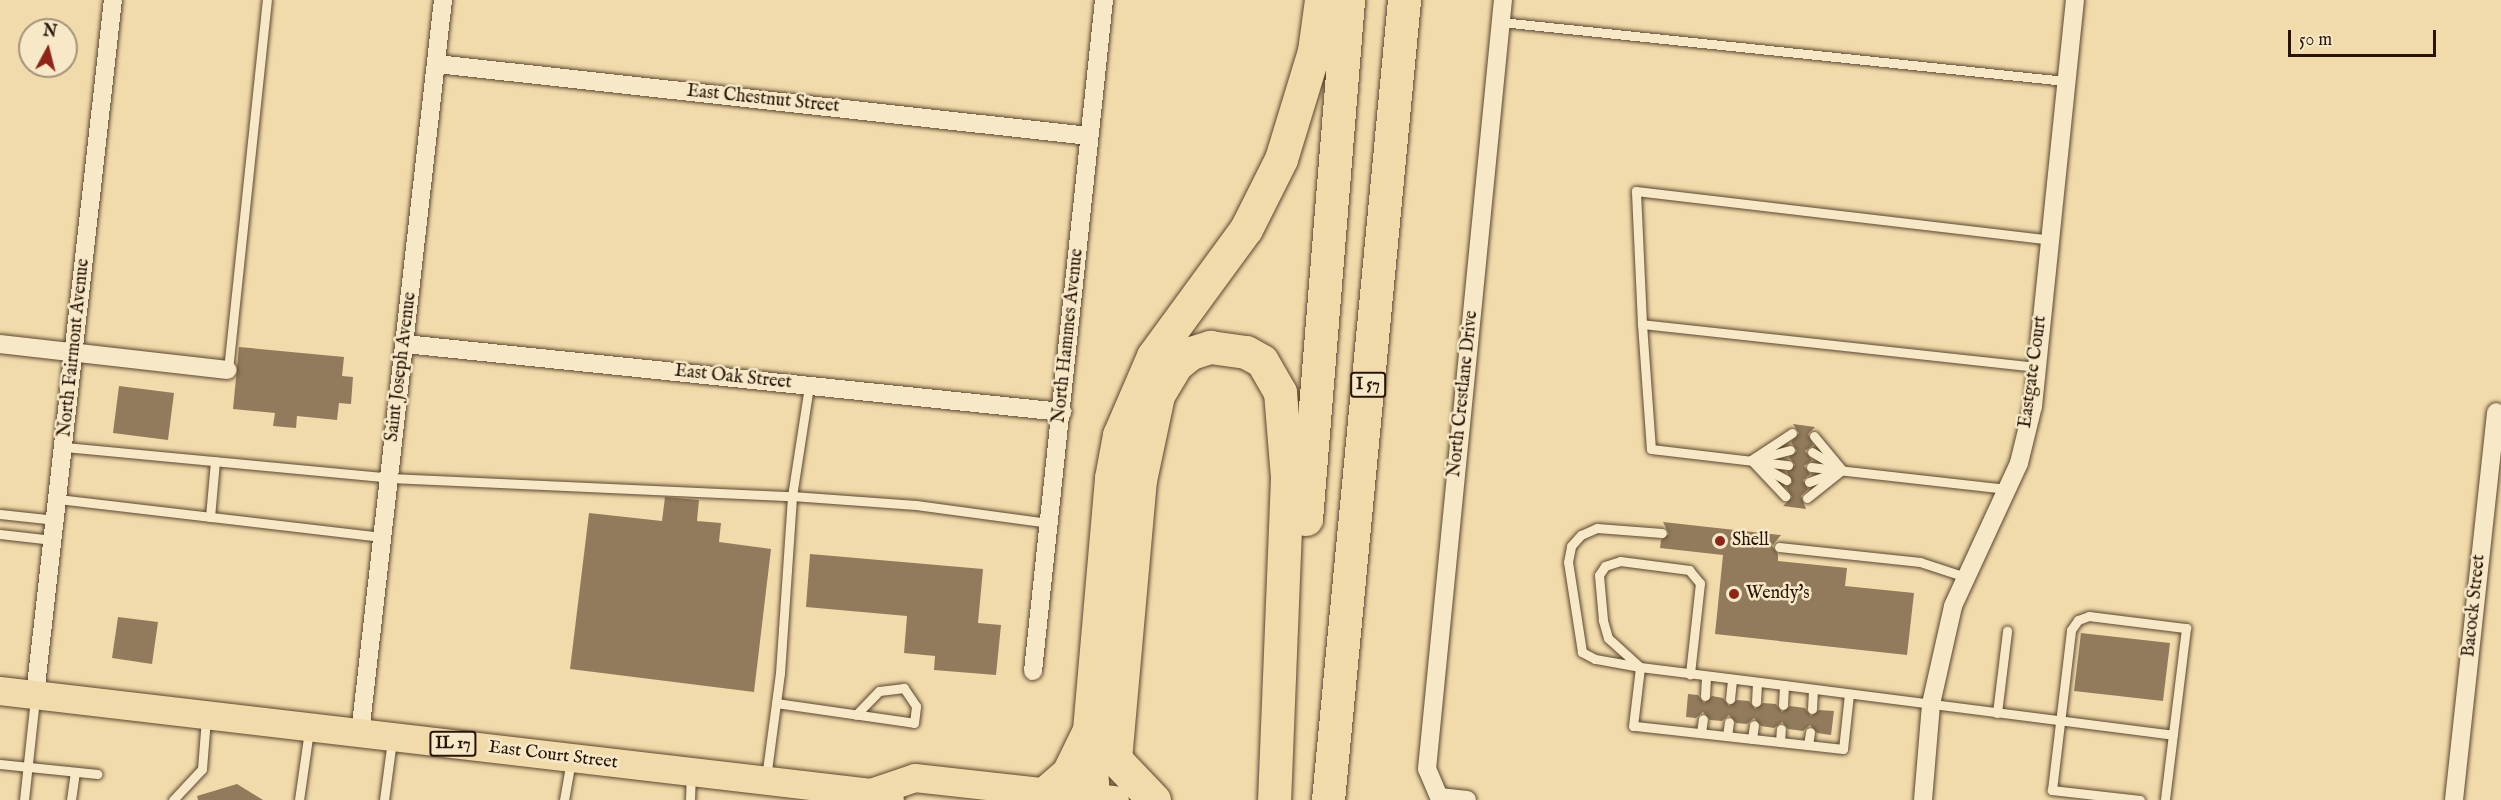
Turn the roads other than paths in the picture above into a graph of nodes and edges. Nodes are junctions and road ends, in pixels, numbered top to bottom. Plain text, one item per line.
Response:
1 (113, 0) edge
2 (267, 0) edge
3 (443, 0) edge
4 (1104, 0) edge
5 (1321, 0) edge
6 (1348, 0) edge
7 (1404, 0) edge
8 (1503, 0) edge
9 (2075, 0) edge
10 (1500, 22) junction
11 (437, 64) junction
12 (2066, 81) junction
13 (1089, 136) junction
14 (2050, 240) junction
15 (1642, 324) junction
16 (0, 344) edge
17 (405, 344) junction
18 (75, 354) junction
19 (2037, 366) junction
20 (228, 370) joint
21 (809, 386) junction
22 (1062, 412) junction
23 (2496, 412) dead end
24 (1792, 433) dead end
25 (1814, 436) dead end
26 (64, 447) junction
27 (1790, 450) dead end
28 (1812, 452) dead end
29 (1751, 460) junction
30 (215, 461) junction
31 (1788, 465) dead end
32 (1811, 467) dead end
33 (1842, 470) junction
34 (389, 478) junction
35 (1786, 480) dead end
36 (1809, 483) dead end
37 (2007, 489) junction
38 (792, 496) junction
39 (1785, 496) dead end
40 (1807, 498) dead end
41 (58, 499) junction
42 (0, 514) edge
43 (210, 517) junction
44 (56, 520) junction
45 (1050, 523) junction
46 (1662, 533) dead end
47 (0, 534) edge
48 (382, 537) junction
49 (53, 540) junction
50 (1779, 548) dead end
51 (1966, 578) junction
52 (2007, 631) dead end
53 (1641, 668) junction
54 (1033, 671) dead end
55 (1690, 674) junction
56 (1706, 676) junction
57 (1732, 679) junction
58 (1757, 682) junction
59 (1784, 686) junction
60 (1813, 689) junction
61 (0, 691) edge
62 (1849, 694) junction
63 (35, 695) junction
64 (1705, 696) dead end
65 (1731, 699) dead end
66 (1756, 702) dead end
67 (776, 703) junction
68 (1931, 704) junction
69 (1783, 705) dead end
70 (1812, 709) dead end
71 (1997, 713) junction
72 (856, 714) junction
73 (206, 715) junction
74 (1703, 719) dead end
75 (2060, 721) junction
76 (1729, 722) dead end
77 (1754, 725) dead end
78 (310, 727) junction
79 (1781, 729) dead end
80 (1089, 730) junction
81 (1810, 732) dead end
82 (1701, 733) junction
83 (360, 734) junction
84 (2173, 735) junction
85 (1727, 736) junction
86 (393, 737) junction
87 (1752, 739) junction
88 (1780, 742) junction
89 (1808, 745) junction
90 (571, 758) junction
91 (1115, 759) junction
92 (1280, 760) junction
93 (0, 764) edge
94 (27, 767) junction
95 (75, 772) junction
96 (98, 774) dead end
97 (766, 781) junction
98 (1329, 785) edge
99 (691, 786) edge
100 (1044, 793) junction
101 (881, 796) edge
102 (1100, 799) edge
103 (24, 800) edge
104 (71, 800) edge
105 (173, 800) edge
106 (299, 800) edge
107 (384, 800) edge
108 (564, 800) edge
109 (1154, 800) edge
110 (1274, 800) edge
111 (1283, 800) edge
112 (1467, 800) edge
113 (1923, 800) edge
114 (2140, 800) edge
115 (2165, 800) edge
116 (2454, 800) edge

1 - 18 street, North Fairmont Avenue
2 - 20 lane
3 - 11 street, Saint Joseph Avenue
4 - 13 street, North Hammes Avenue
5 - 80 highway
6 - 92 highway
7 - 98 highway, I 57
8 - 10 street, North Crestlane Drive
9 - 12 street, Eastgate Court
10 - 12 lane
10 - 112 street, North Crestlane Drive
11 - 13 street, East Chestnut Street
11 - 17 street, Saint Joseph Avenue
12 - 14 street, Eastgate Court
13 - 22 street, North Hammes Avenue
14 - 15 lane
14 - 19 street, Eastgate Court
15 - 19 lane
15 - 29 lane
16 - 18 street
17 - 21 street, East Oak Street
17 - 34 street, Saint Joseph Avenue
18 - 20 street
18 - 26 street, North Fairmont Avenue
19 - 37 street, Eastgate Court
21 - 22 street, East Oak Street
21 - 38 lane
22 - 45 street, North Hammes Avenue
23 - 116 street, Bacock Street
24 - 29 lane
25 - 33 lane
26 - 30 lane
26 - 41 street, North Fairmont Avenue
27 - 29 lane
28 - 33 lane
29 - 31 lane
29 - 35 lane
29 - 39 lane
30 - 34 lane
30 - 43 lane
32 - 33 lane
33 - 36 lane
33 - 37 lane
33 - 40 lane
34 - 38 lane
34 - 48 street, Saint Joseph Avenue
37 - 51 street, Eastgate Court
38 - 45 lane
38 - 67 lane
41 - 43 lane
41 - 44 street, North Fairmont Avenue
42 - 44 lane
43 - 48 lane
44 - 49 street, North Fairmont Avenue
45 - 54 street, North Hammes Avenue
46 - 53 lane
47 - 49 lane
48 - 83 street, Saint Joseph Avenue
49 - 63 street, North Fairmont Avenue
50 - 51 lane
51 - 68 street, Eastgate Court
52 - 71 lane
53 - 55 lane
53 - 55 lane
53 - 82 lane
55 - 56 lane
56 - 57 lane
56 - 64 lane
57 - 58 lane
57 - 65 lane
58 - 59 lane
58 - 66 lane
59 - 60 lane
59 - 69 lane
60 - 62 lane
60 - 70 lane
61 - 63 main road, East Court Street / IL 17
62 - 68 lane
62 - 89 lane
63 - 73 main road, East Court Street / IL 17
63 - 94 lane
67 - 72 lane
67 - 97 lane
68 - 71 lane
68 - 113 street, Eastgate Court
71 - 75 lane
72 - 72 lane
73 - 78 main road, East Court Street / IL 17
73 - 105 lane
74 - 82 lane
75 - 84 lane
75 - 84 lane
75 - 114 lane
76 - 85 lane
77 - 87 lane
78 - 83 main road, East Court Street / IL 17
78 - 106 lane
79 - 88 lane
80 - 100 highway
80 - 102 highway
81 - 89 lane
82 - 85 lane
83 - 86 main road, East Court Street / IL 17
84 - 115 lane
85 - 87 lane
86 - 90 main road, East Court Street / IL 17
86 - 107 lane
87 - 88 lane
88 - 89 lane
90 - 99 main road, East Court Street / IL 17
90 - 108 lane
91 - 92 highway
91 - 102 highway
91 - 109 highway
92 - 110 highway
92 - 111 highway
93 - 94 lane
94 - 95 lane
94 - 103 lane
95 - 96 lane
95 - 104 lane
97 - 99 main road, East Court Street / IL 17
97 - 101 main road, East Court Street / IL 17
100 - 101 main road, IL 17
100 - 102 main road, IL 17

